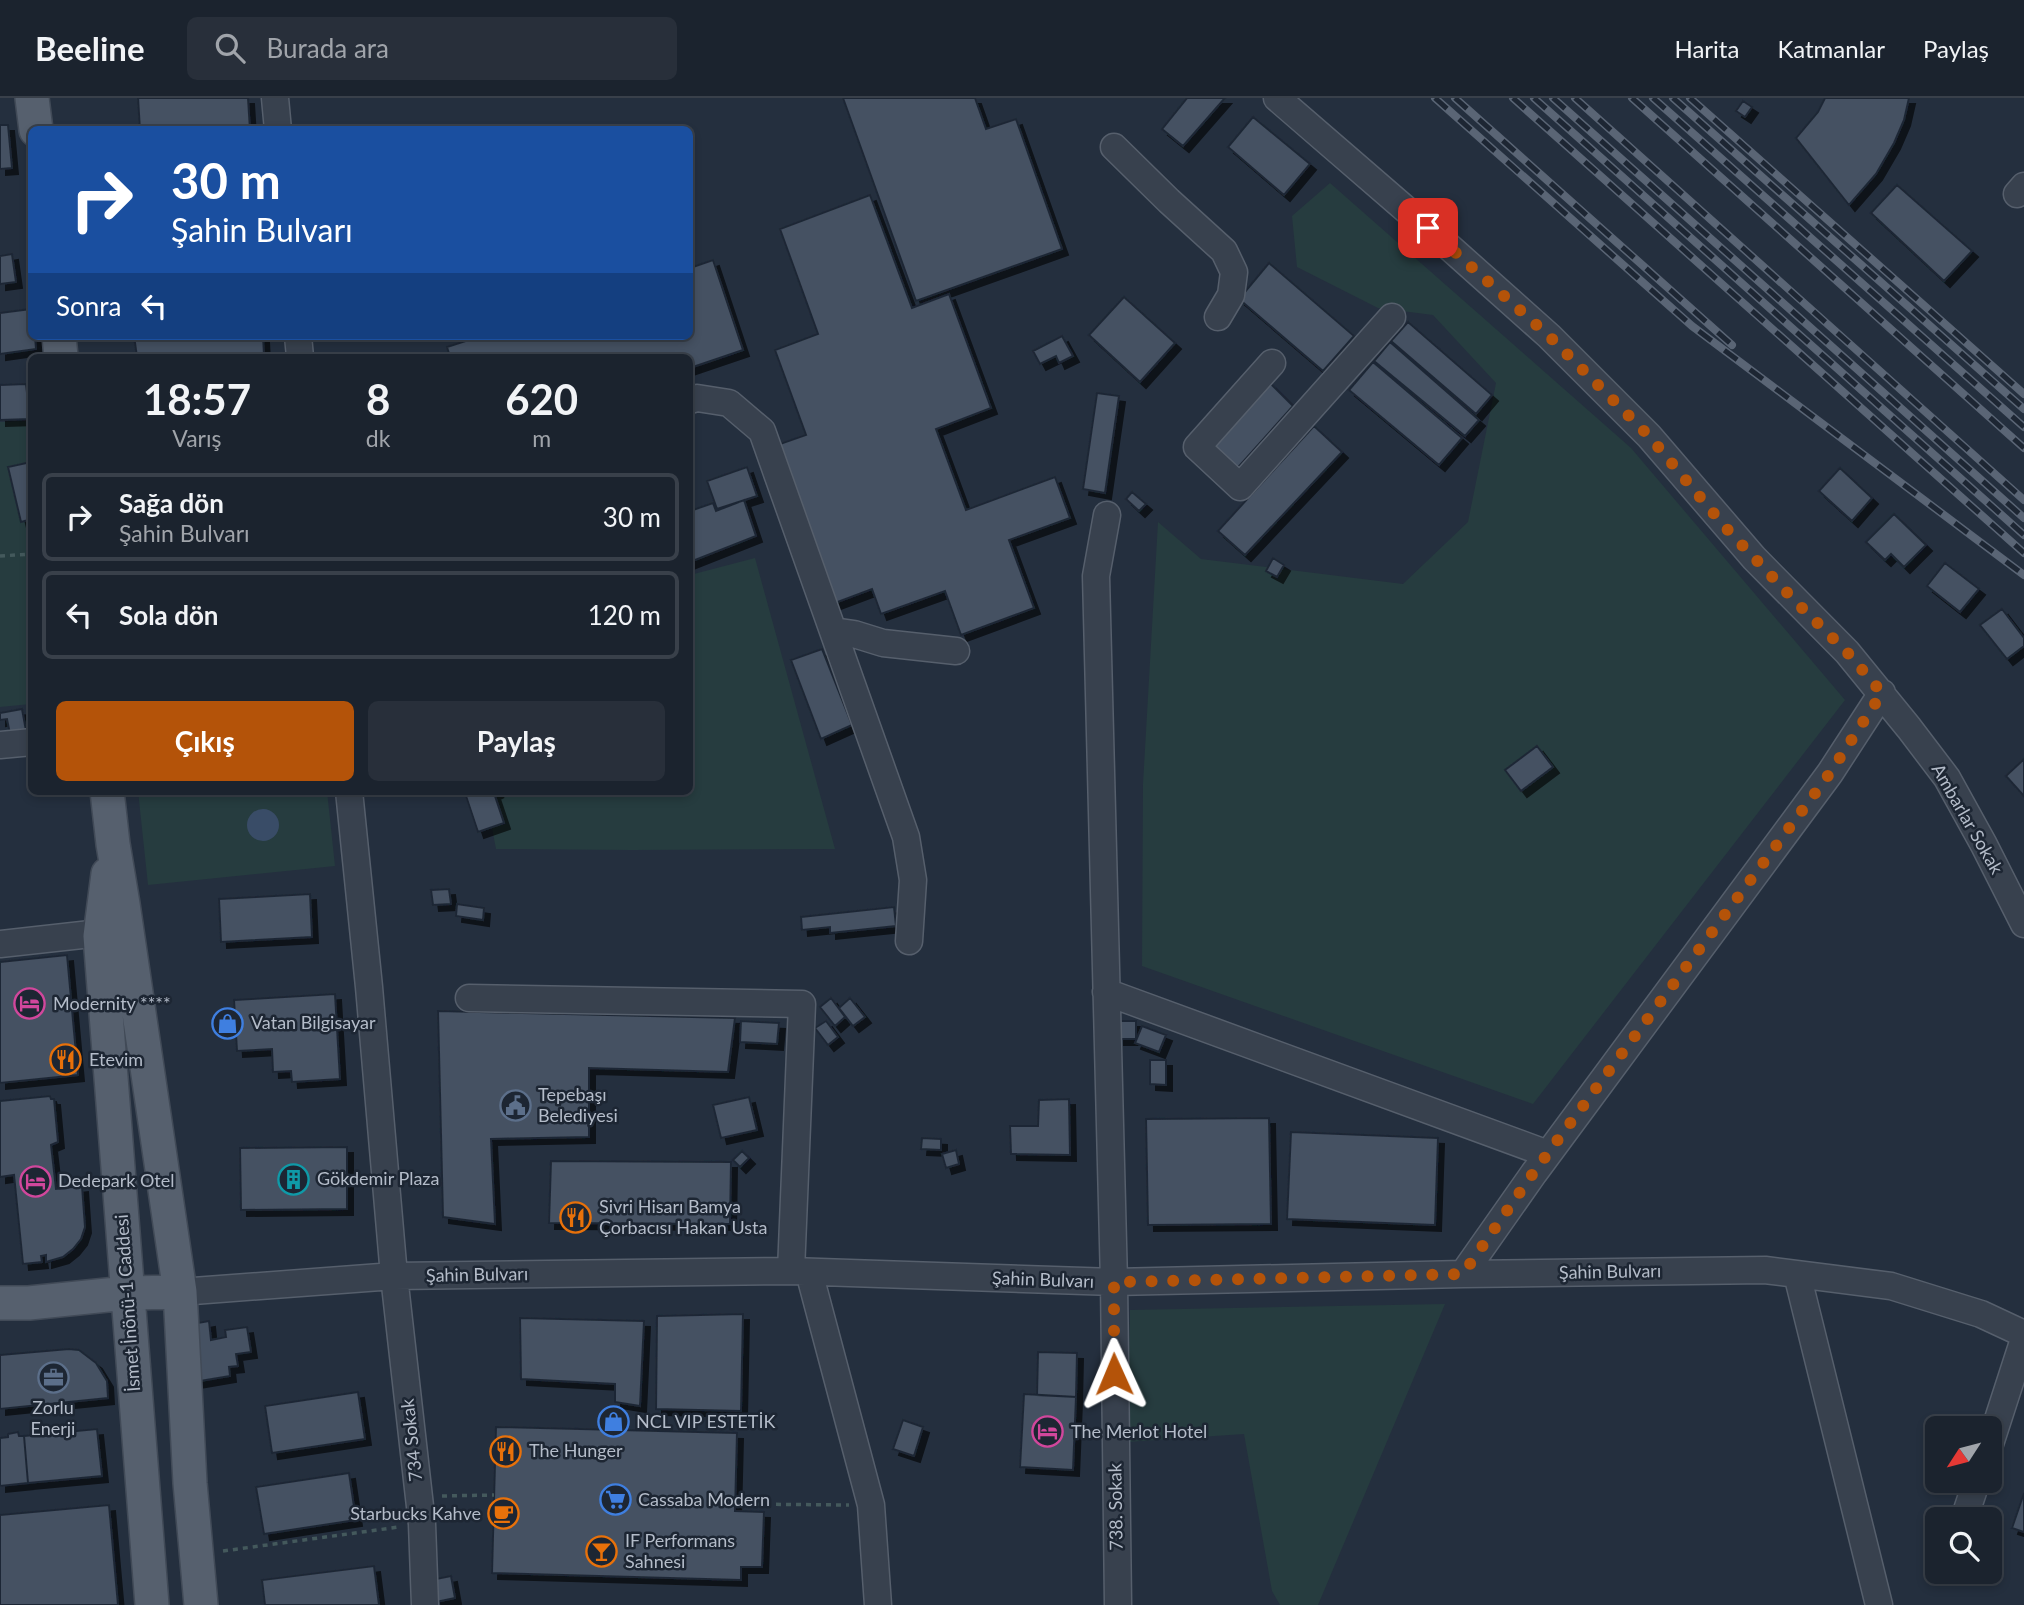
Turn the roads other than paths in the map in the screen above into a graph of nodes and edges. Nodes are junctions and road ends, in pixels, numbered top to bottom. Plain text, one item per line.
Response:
1 (32, 98) edge
2 (275, 98) edge
3 (1277, 98) edge
4 (36, 126) edge
5 (278, 126) edge
6 (1114, 146) dead end
7 (1218, 317) dead end
8 (1392, 317) dead end
9 (1272, 363) dead end
10 (693, 399) edge
11 (1107, 514) dead end
12 (833, 631) junction
13 (956, 651) dead end
14 (1882, 693) junction
15 (28, 742) edge
16 (0, 745) edge
17 (107, 795) edge
18 (349, 795) edge
19 (113, 844) junction
20 (2024, 925) edge
21 (100, 933) junction
22 (909, 942) dead end
23 (0, 944) edge
24 (1106, 992) junction
25 (469, 998) dead end
26 (1548, 1154) junction
27 (800, 1271) junction
28 (1463, 1274) junction
29 (1797, 1274) junction
30 (394, 1276) junction
31 (1114, 1282) junction
32 (180, 1292) junction
33 (127, 1293) junction
34 (0, 1303) edge
35 (2024, 1334) edge
36 (2024, 1339) edge
37 (1999, 1416) edge
38 (152, 1605) edge
39 (201, 1605) edge
40 (425, 1605) edge
41 (878, 1605) edge
42 (1118, 1605) edge
43 (1879, 1605) edge

1 - 4 main road
2 - 5 street
3 - 14 street, Ambarlar Sokak
6 - 7 street
8 - 9 street
10 - 12 street
11 - 24 street, 738. Sokak
12 - 13 street
12 - 22 street
14 - 20 street, Ambarlar Sokak
14 - 26 street
15 - 16 street
17 - 19 main road
18 - 30 street, 734 Sokak
19 - 21 main road, İsmet İnönü-1 Caddesi
19 - 32 main road
21 - 23 street
21 - 33 main road, İsmet İnönü-1 Caddesi
24 - 26 street
24 - 31 street, 738. Sokak
25 - 27 street
26 - 28 street
27 - 30 street, Şahin Bulvarı
27 - 31 street, Şahin Bulvarı
27 - 41 street
28 - 29 street, Şahin Bulvarı
28 - 31 street, Şahin Bulvarı
29 - 35 street, Şahin Bulvarı
29 - 43 street
30 - 32 street, Şahin Bulvarı
30 - 40 street, 734 Sokak
31 - 42 street, 738. Sokak
32 - 33 main road
32 - 39 main road
33 - 34 main road
33 - 38 main road, İsmet İnönü-1 Caddesi
36 - 37 street

